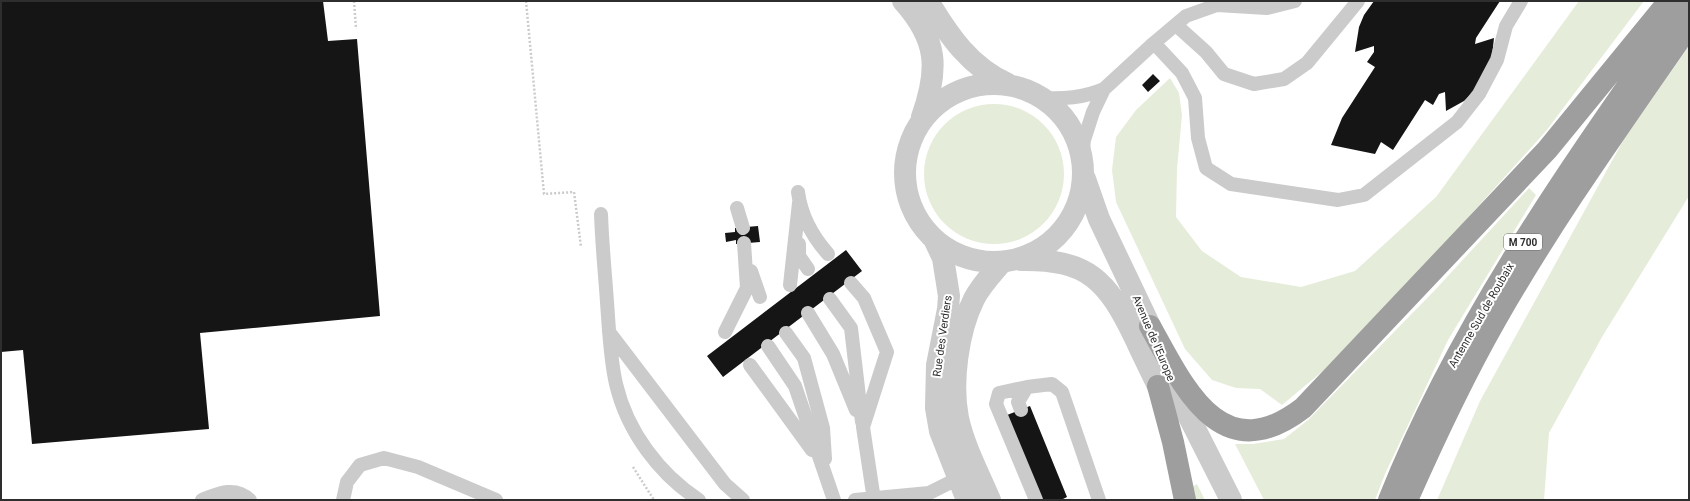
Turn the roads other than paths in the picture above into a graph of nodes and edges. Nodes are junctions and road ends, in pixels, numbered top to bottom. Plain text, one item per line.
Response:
1 (903, 1) edge
2 (928, 1) edge
3 (1295, 1) edge
4 (1358, 1) edge
5 (1522, 1) edge
6 (1669, 1) edge
7 (1687, 1) edge
8 (1217, 3) edge
9 (1176, 25) junction
10 (1689, 26) edge
11 (1154, 43) junction
12 (1013, 86) junction
13 (1104, 89) junction
14 (1041, 98) junction
15 (920, 122) junction
16 (1083, 166) junction
17 (799, 198) junction
18 (737, 208) dead end
19 (601, 214) dead end
20 (743, 228) dead end
21 (935, 241) junction
22 (744, 243) dead end
23 (828, 254) dead end
24 (746, 258) junction
25 (1009, 261) junction
26 (808, 269) dead end
27 (851, 283) dead end
28 (790, 285) dead end
29 (747, 288) junction
30 (760, 297) dead end
31 (830, 299) dead end
32 (746, 313) dead end
33 (808, 313) dead end
34 (1150, 326) junction
35 (609, 331) junction
36 (725, 332) dead end
37 (786, 333) dead end
38 (768, 346) dead end
39 (750, 365) dead end
40 (1158, 386) junction
41 (1027, 387) junction
42 (1021, 410) dead end
43 (863, 427) junction
44 (1438, 432) junction
45 (820, 462) junction
46 (968, 474) junction
47 (827, 479) junction
48 (929, 493) junction
49 (874, 499) edge
50 (202, 500) edge
51 (250, 500) edge
52 (342, 500) edge
53 (496, 500) edge
54 (699, 500) edge
55 (743, 500) edge
56 (834, 500) edge
57 (855, 500) edge
58 (913, 500) edge
59 (967, 500) edge
60 (990, 500) edge
61 (1036, 500) edge
62 (1099, 500) edge
63 (1185, 500) edge
64 (1214, 500) edge
65 (1231, 500) edge
66 (1389, 500) edge
67 (1407, 500) edge
68 (1415, 500) edge

1 - 15 street
2 - 12 street
3 - 8 lane
4 - 9 lane
5 - 11 lane
6 - 34 highway
7 - 66 highway, Antenne Sud de Roubaix / M 700
8 - 9 lane
9 - 11 lane
10 - 44 highway, Antenne Sud de Roubaix / M 700
11 - 13 lane
12 - 14 street, Avenue de l'Europe
12 - 15 street
13 - 14 lane
13 - 16 lane
14 - 16 street, Avenue de l'Europe
15 - 21 street
16 - 25 street
16 - 34 street, Avenue de l'Europe
17 - 23 lane
17 - 26 lane
17 - 28 lane
18 - 20 lane
19 - 35 lane
21 - 25 street, Avenue de l'Europe
21 - 46 street, Rue des Verdiers
22 - 24 lane
24 - 29 lane
24 - 30 lane
25 - 40 street, Avenue de l'Europe
25 - 46 street, Rue des Verdiers
27 - 43 lane
29 - 32 lane
29 - 36 lane
31 - 43 lane
33 - 43 lane
34 - 65 street, Avenue de l'Europe
35 - 54 lane
35 - 55 lane
37 - 47 lane
38 - 45 lane
39 - 45 lane
40 - 63 highway
40 - 64 street, Avenue de l'Europe
41 - 42 lane
41 - 61 lane
41 - 62 lane
43 - 49 lane
44 - 67 highway, Antenne Sud de Roubaix / M 700
44 - 68 highway
45 - 47 lane
46 - 48 lane
46 - 59 street, Rue des Verdiers
46 - 60 street, Rue des Verdiers
47 - 56 lane
48 - 49 lane
48 - 58 lane
49 - 57 lane
50 - 51 lane
52 - 53 lane

